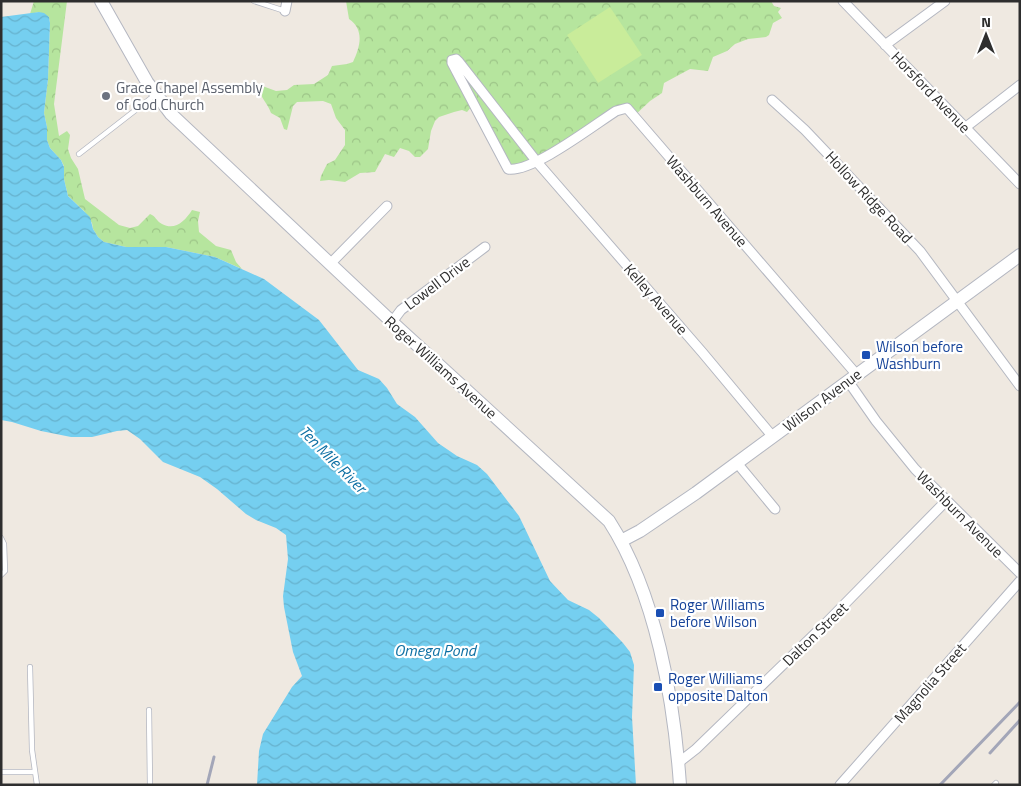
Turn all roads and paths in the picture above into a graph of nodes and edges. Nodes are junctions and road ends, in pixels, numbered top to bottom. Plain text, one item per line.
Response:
1 (101, 1) edge
2 (254, 1) edge
3 (287, 1) edge
4 (843, 1) edge
5 (945, 1) edge
6 (285, 11) joint
7 (885, 45) junction
8 (1020, 86) edge
9 (156, 94) junction
10 (772, 100) dead end
11 (966, 127) junction
12 (79, 154) dead end
13 (537, 162) junction
14 (1020, 184) edge
15 (386, 206) dead end
16 (485, 247) dead end
17 (1020, 255) edge
18 (330, 264) junction
19 (958, 302) junction
20 (392, 322) junction
21 (853, 378) junction
22 (1020, 386) edge
23 (773, 437) junction
24 (737, 463) junction
25 (947, 500) junction
26 (775, 509) dead end
27 (1, 538) edge
28 (621, 540) junction
29 (1020, 574) edge
30 (1, 575) edge
31 (1020, 581) edge
32 (30, 667) dead end
33 (149, 710) dead end
34 (678, 763) junction
35 (1, 772) edge
36 (35, 772) junction
37 (36, 785) edge
38 (150, 785) edge
39 (680, 785) edge
40 (840, 785) edge

1 - 9 main road, Roger Williams Avenue
2 - 6 lane
3 - 6 street
4 - 7 street, Horsford Avenue
5 - 7 street
7 - 11 street, Horsford Avenue
8 - 11 street
9 - 12 lane
9 - 18 main road, Roger Williams Avenue
10 - 19 street, Hollow Ridge Road
11 - 14 street, Horsford Avenue
13 - 13 street, Kelley Avenue
13 - 21 street, Washburn Avenue
13 - 23 street, Kelley Avenue
15 - 18 street
16 - 20 street, Lowell Drive
17 - 19 main road, Wilson Avenue
18 - 20 main road, Roger Williams Avenue
19 - 21 main road, Wilson Avenue
19 - 22 street, Hollow Ridge Road
20 - 28 main road, Roger Williams Avenue
21 - 23 main road, Wilson Avenue
21 - 25 street, Washburn Avenue
23 - 24 main road, Wilson Avenue
24 - 26 street
24 - 28 main road, Wilson Avenue
25 - 29 street, Washburn Avenue
25 - 34 street, Dalton Street
27 - 30 lane
28 - 34 main road, Roger Williams Avenue
31 - 40 street, Magnolia Street
32 - 36 lane
33 - 38 lane
34 - 39 main road, Roger Williams Avenue
35 - 36 lane
36 - 37 lane

